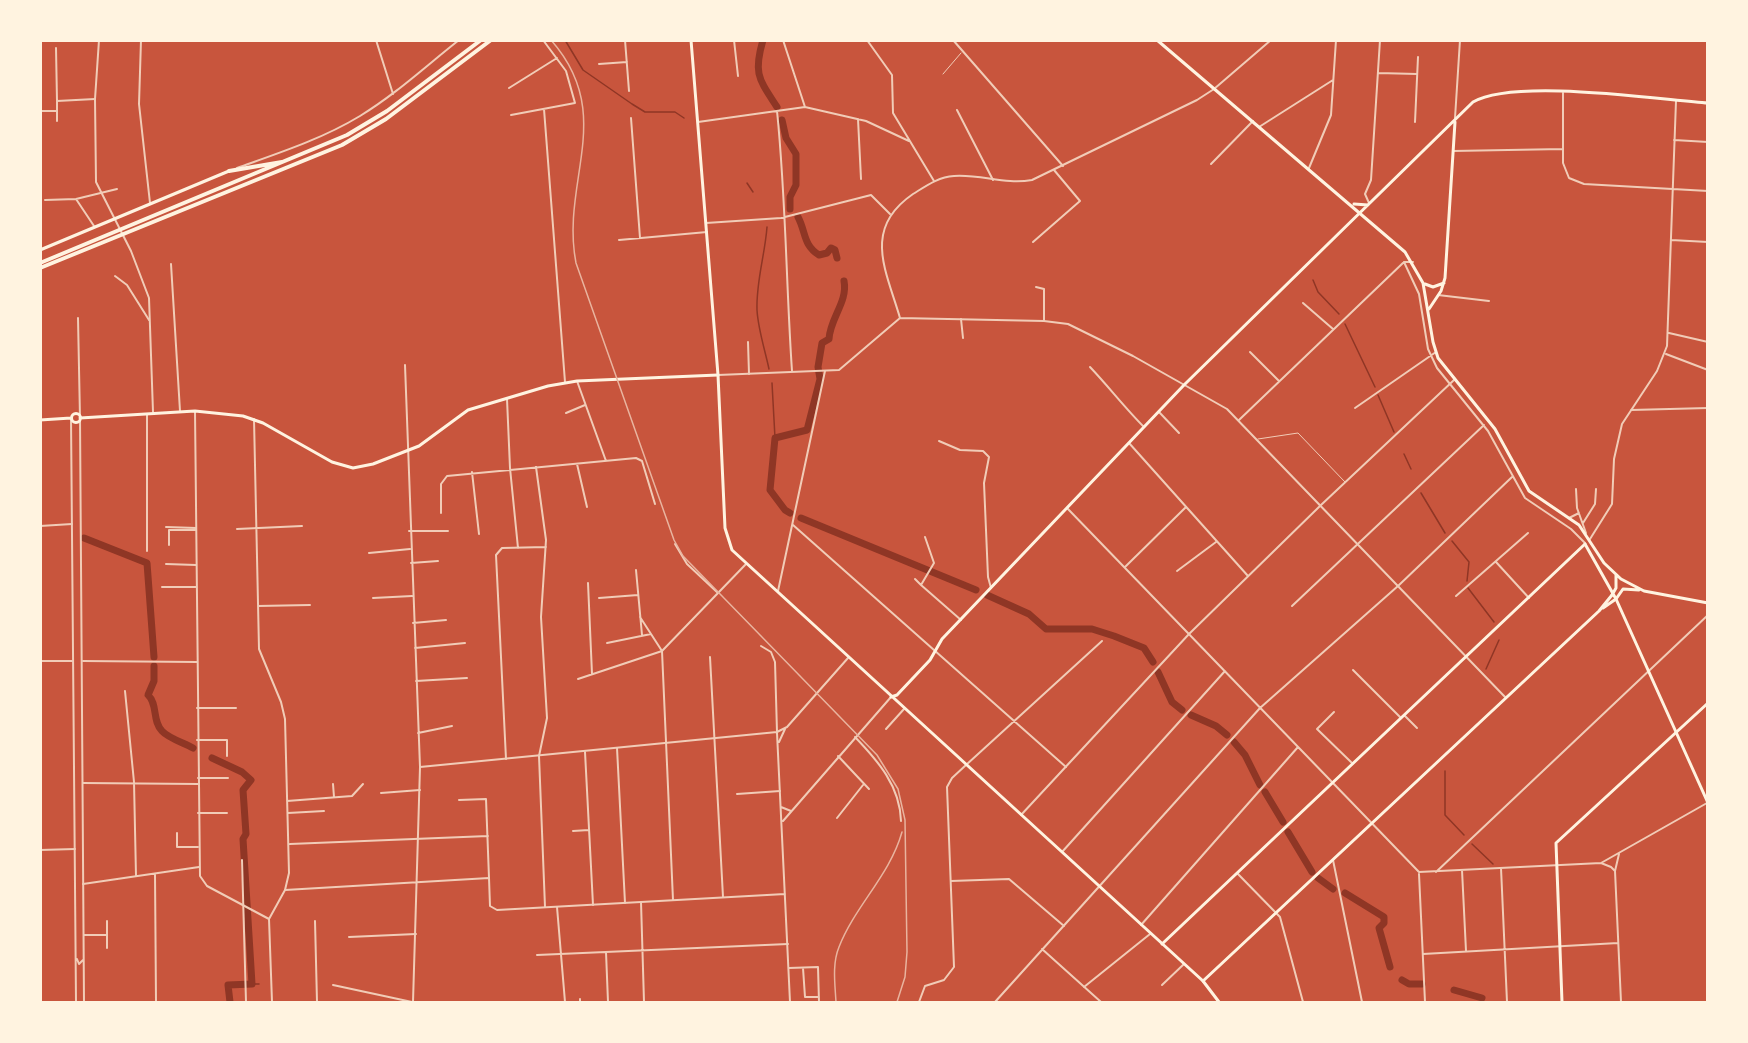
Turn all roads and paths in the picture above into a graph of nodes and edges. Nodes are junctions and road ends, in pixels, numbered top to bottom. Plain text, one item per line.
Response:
1 (99, 40) edge
2 (141, 40) edge
3 (459, 40) edge
4 (481, 40) edge
5 (491, 40) edge
6 (543, 40) edge
7 (625, 40) edge
8 (692, 40) edge
9 (734, 40) edge
10 (783, 40) edge
11 (867, 40) edge
12 (953, 40) edge
13 (1157, 40) edge
14 (1271, 40) edge
15 (1336, 40) edge
16 (1380, 40) edge
17 (1460, 40) edge
18 (376, 41) edge
19 (56, 48) dead end
20 (962, 51) junction
21 (1418, 57) dead end
22 (557, 58) junction
23 (627, 62) junction
24 (599, 64) dead end
25 (1378, 73) junction
26 (943, 74) dead end
27 (1417, 75) junction
28 (738, 76) dead end
29 (1333, 80) junction
30 (509, 88) dead end
31 (1214, 89) junction
32 (629, 91) dead end
33 (1563, 93) junction
34 (393, 94) junction
35 (95, 99) junction
36 (57, 101) junction
37 (1676, 101) junction
38 (1707, 103) edge
39 (805, 107) junction
40 (544, 109) junction
41 (957, 110) dead end
42 (40, 111) edge
43 (57, 111) junction
44 (777, 111) junction
45 (511, 115) dead end
46 (631, 118) dead end
47 (858, 118) junction
48 (1455, 120) junction
49 (57, 121) dead end
50 (1253, 121) junction
51 (698, 122) junction
52 (1415, 122) dead end
53 (1259, 127) junction
54 (1440, 136) junction
55 (1674, 140) junction
56 (909, 141) junction
57 (1454, 141) junction
58 (1707, 142) edge
59 (1563, 149) junction
60 (1453, 151) junction
61 (291, 160) junction
62 (1211, 164) dead end
63 (1063, 166) junction
64 (1308, 168) junction
65 (1054, 170) junction
66 (229, 171) junction
67 (861, 178) dead end
68 (993, 180) junction
69 (934, 181) junction
70 (117, 189) dead end
71 (1672, 189) junction
72 (1707, 191) edge
73 (100, 193) junction
74 (76, 199) junction
75 (45, 200) dead end
76 (150, 203) junction
77 (1352, 204) junction
78 (1370, 204) junction
79 (1362, 212) junction
80 (890, 214) junction
81 (786, 216) junction
82 (115, 218) junction
83 (706, 223) junction
84 (94, 226) junction
85 (707, 232) junction
86 (115, 235) junction
87 (640, 238) junction
88 (619, 240) dead end
89 (1670, 240) junction
90 (1033, 242) dead end
91 (1707, 242) edge
92 (40, 250) edge
93 (1404, 262) junction
94 (1413, 262) junction
95 (40, 263) edge
96 (171, 264) dead end
97 (40, 268) edge
98 (115, 276) dead end
99 (1423, 283) junction
100 (1444, 283) junction
101 (1036, 286) dead end
102 (1438, 295) junction
103 (1489, 301) dead end
104 (1303, 303) dead end
105 (1429, 309) junction
106 (78, 318) dead end
107 (900, 318) junction
108 (961, 319) junction
109 (1044, 321) junction
110 (151, 323) junction
111 (1333, 329) junction
112 (1669, 333) junction
113 (963, 338) dead end
114 (748, 342) dead end
115 (1707, 342) edge
116 (1250, 352) dead end
117 (1436, 352) junction
118 (1666, 354) junction
119 (1430, 355) junction
120 (405, 365) dead end
121 (1090, 367) dead end
122 (1707, 370) edge
123 (792, 372) junction
124 (823, 372) junction
125 (749, 374) junction
126 (718, 375) junction
127 (1454, 380) junction
128 (577, 381) junction
129 (1279, 381) junction
130 (565, 382) junction
131 (1184, 385) junction
132 (1449, 385) junction
133 (507, 399) junction
134 (585, 405) junction
135 (1355, 408) dead end
136 (1707, 408) edge
137 (1631, 410) junction
138 (195, 411) junction
139 (181, 412) junction
140 (1159, 412) junction
141 (566, 413) dead end
142 (147, 414) junction
143 (153, 414) junction
144 (71, 418) junction
145 (80, 418) junction
146 (254, 419) junction
147 (40, 420) edge
148 (1239, 420) junction
149 (1484, 425) junction
150 (1144, 427) junction
151 (1179, 433) dead end
152 (1258, 439) junction
153 (939, 441) dead end
154 (1129, 443) junction
155 (406, 452) junction
156 (606, 461) junction
157 (577, 464) junction
158 (536, 467) junction
159 (510, 468) junction
160 (472, 472) junction
161 (1512, 477) junction
162 (1346, 482) junction
163 (1576, 489) dead end
164 (1596, 489) dead end
165 (655, 504) dead end
166 (1321, 505) junction
167 (587, 507) dead end
168 (1186, 507) junction
169 (1067, 508) junction
170 (441, 513) dead end
171 (1579, 513) junction
172 (1569, 518) junction
173 (1583, 523) junction
174 (72, 524) junction
175 (793, 525) junction
176 (40, 526) edge
177 (302, 526) dead end
178 (166, 527) dead end
179 (256, 528) junction
180 (196, 529) junction
181 (237, 529) dead end
182 (409, 531) junction
183 (448, 531) dead end
184 (1528, 533) dead end
185 (1586, 533) junction
186 (479, 534) dead end
187 (925, 537) dead end
188 (1590, 539) junction
189 (1217, 542) junction
190 (675, 544) dead end
191 (1358, 544) junction
192 (1585, 544) junction
193 (169, 545) dead end
194 (1594, 546) junction
195 (546, 547) junction
196 (518, 548) junction
197 (410, 549) junction
198 (147, 551) dead end
199 (369, 553) dead end
200 (438, 561) dead end
201 (1495, 561) junction
202 (411, 562) junction
203 (166, 564) dead end
204 (746, 564) junction
205 (196, 565) junction
206 (1125, 567) junction
207 (636, 570) dead end
208 (1177, 571) dead end
209 (1616, 575) junction
210 (1248, 576) junction
211 (915, 579) dead end
212 (588, 583) dead end
213 (921, 585) junction
214 (1398, 586) junction
215 (162, 587) dead end
216 (196, 587) junction
217 (991, 588) junction
218 (1644, 591) junction
219 (718, 593) junction
220 (778, 594) junction
221 (638, 595) junction
222 (1612, 595) junction
223 (412, 596) junction
224 (1456, 596) dead end
225 (373, 598) dead end
226 (599, 598) dead end
227 (1529, 598) junction
228 (1616, 599) junction
229 (1707, 603) edge
230 (310, 605) dead end
231 (258, 606) junction
232 (1292, 606) dead end
233 (1599, 611) junction
234 (1707, 615) edge
235 (81, 616) junction
236 (73, 617) junction
237 (640, 617) junction
238 (446, 620) dead end
239 (961, 620) junction
240 (413, 623) junction
241 (651, 634) junction
242 (1189, 634) junction
243 (642, 635) junction
244 (1102, 641) dead end
245 (465, 643) dead end
246 (607, 643) dead end
247 (761, 646) dead end
248 (415, 648) junction
249 (662, 651) junction
250 (935, 651) junction
251 (710, 657) dead end
252 (1466, 657) junction
253 (848, 658) junction
254 (40, 661) edge
255 (73, 661) junction
256 (82, 661) junction
257 (197, 662) junction
258 (1353, 670) dead end
259 (1225, 671) junction
260 (1648, 671) junction
261 (592, 674) junction
262 (467, 678) dead end
263 (578, 679) dead end
264 (416, 681) junction
265 (125, 691) dead end
266 (891, 697) junction
267 (1506, 698) junction
268 (1707, 703) edge
269 (197, 708) junction
270 (236, 708) dead end
271 (1260, 708) junction
272 (904, 709) junction
273 (1334, 712) dead end
274 (1403, 717) junction
275 (1014, 721) junction
276 (452, 726) dead end
277 (787, 727) junction
278 (1417, 728) dead end
279 (886, 729) dead end
280 (777, 732) junction
281 (1676, 732) junction
282 (418, 733) junction
283 (855, 736) junction
284 (714, 738) junction
285 (197, 740) junction
286 (666, 743) junction
287 (778, 744) junction
288 (1298, 747) junction
289 (617, 748) junction
290 (585, 751) junction
291 (227, 756) dead end
292 (539, 756) junction
293 (838, 756) junction
294 (506, 759) junction
295 (1353, 764) junction
296 (966, 765) junction
297 (420, 767) junction
298 (1066, 767) junction
299 (198, 778) junction
300 (228, 778) dead end
301 (134, 782) junction
302 (82, 783) junction
303 (1333, 783) junction
304 (198, 784) junction
305 (333, 784) dead end
306 (363, 784) dead end
307 (864, 784) junction
308 (868, 789) dead end
309 (420, 790) junction
310 (780, 791) junction
311 (381, 794) dead end
312 (737, 794) dead end
313 (334, 797) junction
314 (459, 800) dead end
315 (287, 801) junction
316 (1707, 803) edge
317 (781, 807) junction
318 (324, 811) dead end
319 (792, 811) junction
320 (198, 813) junction
321 (227, 813) dead end
322 (287, 813) junction
323 (1021, 815) junction
324 (837, 818) dead end
325 (901, 821) dead end
326 (782, 822) junction
327 (1371, 824) junction
328 (589, 830) junction
329 (573, 831) dead end
330 (177, 833) dead end
331 (488, 836) junction
332 (418, 839) junction
333 (288, 844) junction
334 (198, 847) junction
335 (75, 849) junction
336 (40, 850) edge
337 (1062, 853) junction
338 (1619, 854) junction
339 (242, 860) dead end
340 (1333, 860) junction
341 (1601, 863) junction
342 (1556, 866) junction
343 (198, 867) junction
344 (1501, 868) junction
345 (1462, 870) junction
346 (1436, 872) junction
347 (1615, 872) junction
348 (1237, 873) junction
349 (1419, 873) junction
350 (154, 874) junction
351 (136, 876) junction
352 (489, 878) junction
353 (951, 881) junction
354 (418, 882) junction
355 (83, 884) junction
356 (1099, 887) junction
357 (285, 890) junction
358 (785, 894) junction
359 (723, 898) junction
360 (673, 900) junction
361 (641, 902) junction
362 (625, 903) junction
363 (593, 905) junction
364 (545, 907) junction
365 (557, 907) junction
366 (247, 908) junction
367 (1276, 913) junction
368 (269, 919) junction
369 (107, 921) dead end
370 (315, 921) dead end
371 (1141, 925) junction
372 (1064, 926) junction
373 (416, 934) junction
374 (1150, 934) junction
375 (84, 935) junction
376 (107, 935) junction
377 (349, 937) dead end
378 (1618, 943) junction
379 (788, 944) junction
380 (1162, 944) junction
381 (1560, 946) junction
382 (75, 948) junction
383 (107, 948) dead end
384 (1042, 949) junction
385 (642, 950) junction
386 (1504, 950) junction
387 (606, 952) junction
388 (1466, 952) junction
389 (561, 954) junction
390 (1423, 954) junction
391 (537, 955) dead end
392 (84, 958) junction
393 (1184, 964) junction
394 (789, 968) junction
395 (803, 968) junction
396 (1203, 981) junction
397 (333, 985) dead end
398 (1162, 985) dead end
399 (1084, 987) junction
400 (819, 997) junction
401 (76, 1002) edge
402 (84, 1002) edge
403 (156, 1002) edge
404 (246, 1002) edge
405 (272, 1002) edge
406 (317, 1002) edge
407 (414, 1002) edge
408 (565, 1002) edge
409 (608, 1002) edge
410 (644, 1002) edge
411 (790, 1002) edge
412 (819, 1002) edge
413 (920, 1002) edge
414 (995, 1002) edge
415 (1101, 1002) edge
416 (1219, 1002) edge
417 (1303, 1002) edge
418 (1362, 1002) edge
419 (1425, 1002) edge
420 (1507, 1002) edge
421 (1562, 1002) edge
422 (1621, 1002) edge

1 - 35 street
2 - 76 street
3 - 34 street
4 - 61 highway
5 - 86 highway
6 - 22 street
7 - 23 street
8 - 51 main road
9 - 28 street
10 - 39 street
11 - 56 street
12 - 20 street
13 - 31 main road
14 - 31 street
15 - 29 street
16 - 25 street
17 - 48 street
18 - 34 street
19 - 36 street
20 - 26 lane
20 - 63 street
21 - 27 street
22 - 30 street
22 - 40 street
23 - 24 street
23 - 32 street
25 - 27 street
25 - 78 street
27 - 52 street
29 - 53 street
29 - 64 street
31 - 50 main road
31 - 63 street
33 - 37 main road
33 - 48 main road
33 - 59 street
34 - 66 street
35 - 36 street
35 - 73 street
36 - 43 street
37 - 38 main road
37 - 55 street
39 - 44 street
39 - 47 street
40 - 45 street
40 - 130 street
41 - 68 street
42 - 43 street
43 - 49 street
44 - 51 street
44 - 81 street
46 - 87 street
47 - 56 street
47 - 67 street
48 - 54 main road
48 - 57 main road
50 - 53 main road
50 - 62 street
51 - 83 main road
53 - 64 main road
54 - 57 main road
54 - 78 main road
55 - 58 street
55 - 71 street
56 - 69 street
57 - 60 main road
59 - 60 street
59 - 71 street
60 - 100 main road
61 - 66 highway
61 - 86 highway
63 - 65 street
64 - 77 main road
65 - 68 street
65 - 90 street
66 - 76 main road
68 - 69 street
69 - 80 street
70 - 73 street
71 - 72 street
71 - 89 street
73 - 74 street
73 - 82 street
74 - 75 street
74 - 84 street
76 - 82 main road
77 - 78 main road
77 - 79 main road
78 - 79 main road
79 - 94 main road
79 - 131 main road
80 - 81 street
80 - 107 street
81 - 83 street
81 - 123 street
82 - 84 main road
82 - 110 street
83 - 85 main road
84 - 92 main road
85 - 87 street
85 - 126 main road
86 - 95 highway
86 - 97 highway
87 - 88 street
89 - 91 street
89 - 112 street
93 - 94 street
93 - 111 street
93 - 119 street
94 - 99 main road
96 - 139 street
98 - 110 street
99 - 100 main road
99 - 105 main road
100 - 102 main road
101 - 109 street
102 - 103 street
102 - 105 main road
104 - 111 street
105 - 117 main road
106 - 145 street
107 - 108 street
107 - 124 street
108 - 109 street
108 - 113 street
109 - 131 street
110 - 143 street
111 - 129 street
112 - 115 street
112 - 118 street
114 - 125 street
116 - 129 street
117 - 119 street
117 - 127 main road
118 - 122 street
118 - 137 street
119 - 132 street
119 - 135 street
120 - 155 street
121 - 150 street
123 - 124 street
123 - 125 street
124 - 175 street
125 - 126 street
126 - 128 main road
126 - 204 main road
127 - 132 street
127 - 172 main road
128 - 130 main road
128 - 134 street
129 - 148 street
130 - 133 main road
131 - 140 main road
131 - 148 street
132 - 149 street
132 - 162 street
133 - 155 main road
133 - 159 street
134 - 141 street
134 - 156 street
136 - 137 street
137 - 188 street
138 - 139 main road
138 - 146 main road
138 - 180 street
139 - 143 main road
140 - 150 main road
140 - 151 street
142 - 143 main road
142 - 145 main road
142 - 198 street
144 - 145 main road
144 - 147 main road
144 - 174 street
145 - 235 street
146 - 155 main road
146 - 179 street
148 - 152 street
149 - 161 street
149 - 191 street
150 - 154 main road
152 - 162 lane
152 - 166 street
153 - 217 street
154 - 168 street
154 - 169 main road
155 - 182 street
156 - 157 street
156 - 165 street
157 - 158 street
157 - 167 street
158 - 159 street
158 - 195 street
159 - 160 street
159 - 196 street
160 - 170 street
160 - 186 street
161 - 192 street
161 - 214 street
162 - 166 street
163 - 171 street
164 - 173 street
166 - 191 street
166 - 210 street
168 - 189 street
168 - 206 street
169 - 206 street
169 - 217 main road
171 - 172 street
171 - 173 street
172 - 185 main road
173 - 185 street
174 - 176 street
174 - 236 street
175 - 220 street
175 - 250 street
177 - 179 street
178 - 180 street
179 - 181 street
179 - 231 street
180 - 193 street
180 - 205 street
182 - 183 street
182 - 197 street
184 - 201 street
185 - 188 main road
187 - 213 street
188 - 194 main road
189 - 208 street
189 - 210 street
190 - 219 street
191 - 214 street
191 - 232 street
192 - 194 main road
192 - 222 main road
192 - 227 main road
194 - 209 main road
195 - 196 street
195 - 292 street
196 - 294 street
197 - 199 street
197 - 202 street
200 - 202 street
201 - 224 street
201 - 227 street
202 - 223 street
203 - 205 street
204 - 219 street
204 - 220 main road
205 - 216 street
206 - 242 street
207 - 221 street
209 - 218 main road
209 - 222 main road
210 - 242 street
211 - 213 street
212 - 261 street
213 - 239 street
214 - 252 street
214 - 271 street
215 - 216 street
216 - 257 street
217 - 239 main road
218 - 228 main road
218 - 229 main road
219 - 249 street
220 - 253 main road
221 - 226 street
221 - 237 street
222 - 228 main road
222 - 233 main road
223 - 225 street
223 - 240 street
227 - 252 main road
228 - 233 main road
228 - 260 main road
230 - 231 street
231 - 315 street
233 - 267 main road
234 - 260 street
235 - 236 street
235 - 256 street
236 - 255 street
237 - 241 street
237 - 243 street
238 - 240 street
239 - 250 main road
240 - 248 street
241 - 243 street
241 - 249 street
242 - 259 street
242 - 298 street
243 - 246 street
244 - 275 street
245 - 248 street
247 - 280 street
248 - 264 street
249 - 261 street
249 - 286 street
250 - 266 main road
250 - 275 street
251 - 284 street
252 - 267 street
252 - 274 main road
253 - 266 main road
253 - 277 street
254 - 255 street
255 - 335 street
256 - 257 street
256 - 302 street
257 - 269 street
258 - 274 street
259 - 271 street
259 - 337 street
260 - 281 main road
260 - 346 street
261 - 263 street
262 - 264 street
264 - 282 street
265 - 301 street
266 - 272 main road
266 - 283 street
267 - 327 main road
268 - 281 main road
269 - 270 street
269 - 285 street
271 - 288 street
271 - 356 street
272 - 279 street
272 - 296 main road
273 - 295 street
274 - 278 street
274 - 295 main road
275 - 296 street
275 - 298 street
276 - 282 street
277 - 280 street
277 - 287 street
280 - 284 street
280 - 287 street
281 - 316 main road
281 - 342 main road
282 - 297 street
283 - 293 street
283 - 325 street
284 - 286 street
284 - 359 street
285 - 291 street
285 - 299 street
286 - 289 street
286 - 360 street
287 - 310 street
288 - 303 street
288 - 371 street
289 - 290 street
289 - 362 street
290 - 292 street
290 - 328 street
292 - 294 street
292 - 364 street
293 - 307 street
293 - 319 street
294 - 297 street
295 - 303 main road
296 - 323 main road
296 - 353 street
297 - 309 street
298 - 323 street
299 - 300 street
299 - 304 street
301 - 302 street
301 - 304 street
301 - 351 street
302 - 355 street
303 - 327 street
303 - 348 main road
304 - 320 street
305 - 313 street
306 - 313 street
307 - 308 street
307 - 324 street
309 - 311 street
309 - 332 street
310 - 312 street
310 - 317 street
313 - 315 street
314 - 331 street
315 - 322 street
316 - 338 street
317 - 319 street
317 - 326 street
318 - 322 street
319 - 326 street
320 - 321 street
320 - 334 street
322 - 333 street
323 - 337 main road
326 - 358 street
327 - 340 main road
327 - 349 street
328 - 329 street
328 - 363 street
330 - 334 street
331 - 332 street
331 - 352 street
332 - 333 street
332 - 354 street
333 - 357 street
334 - 343 street
335 - 336 street
335 - 382 street
337 - 356 main road
338 - 341 street
338 - 347 street
339 - 366 street
340 - 367 main road
340 - 418 street
341 - 342 street
341 - 347 street
342 - 344 street
342 - 381 main road
343 - 350 street
343 - 366 street
344 - 345 street
344 - 386 street
345 - 346 street
345 - 388 street
346 - 349 street
347 - 378 street
348 - 367 street
348 - 380 main road
349 - 390 street
350 - 351 street
350 - 403 street
351 - 355 street
352 - 354 street
352 - 364 street
353 - 372 street
353 - 413 street
354 - 357 street
354 - 373 street
355 - 375 street
356 - 371 main road
356 - 372 street
357 - 368 street
358 - 359 street
358 - 379 street
359 - 360 street
360 - 361 street
361 - 362 street
361 - 385 street
362 - 363 street
363 - 365 street
364 - 365 street
365 - 389 street
366 - 368 street
366 - 404 street
367 - 396 main road
367 - 417 street
368 - 405 street
369 - 376 street
370 - 406 street
371 - 374 main road
372 - 384 street
373 - 377 street
373 - 407 street
374 - 380 main road
374 - 399 street
375 - 376 street
375 - 392 street
376 - 383 street
378 - 381 street
378 - 422 street
379 - 385 street
379 - 394 street
380 - 393 main road
381 - 386 street
381 - 421 main road
382 - 392 street
382 - 401 street
384 - 399 street
384 - 414 street
385 - 387 street
385 - 410 street
386 - 388 street
386 - 420 street
387 - 389 street
387 - 409 street
388 - 390 street
389 - 391 street
389 - 408 street
390 - 419 street
392 - 402 street
393 - 396 main road
393 - 398 street
394 - 395 street
394 - 411 street
395 - 400 street
395 - 400 street
396 - 416 main road
397 - 407 street
399 - 415 street
400 - 412 street

